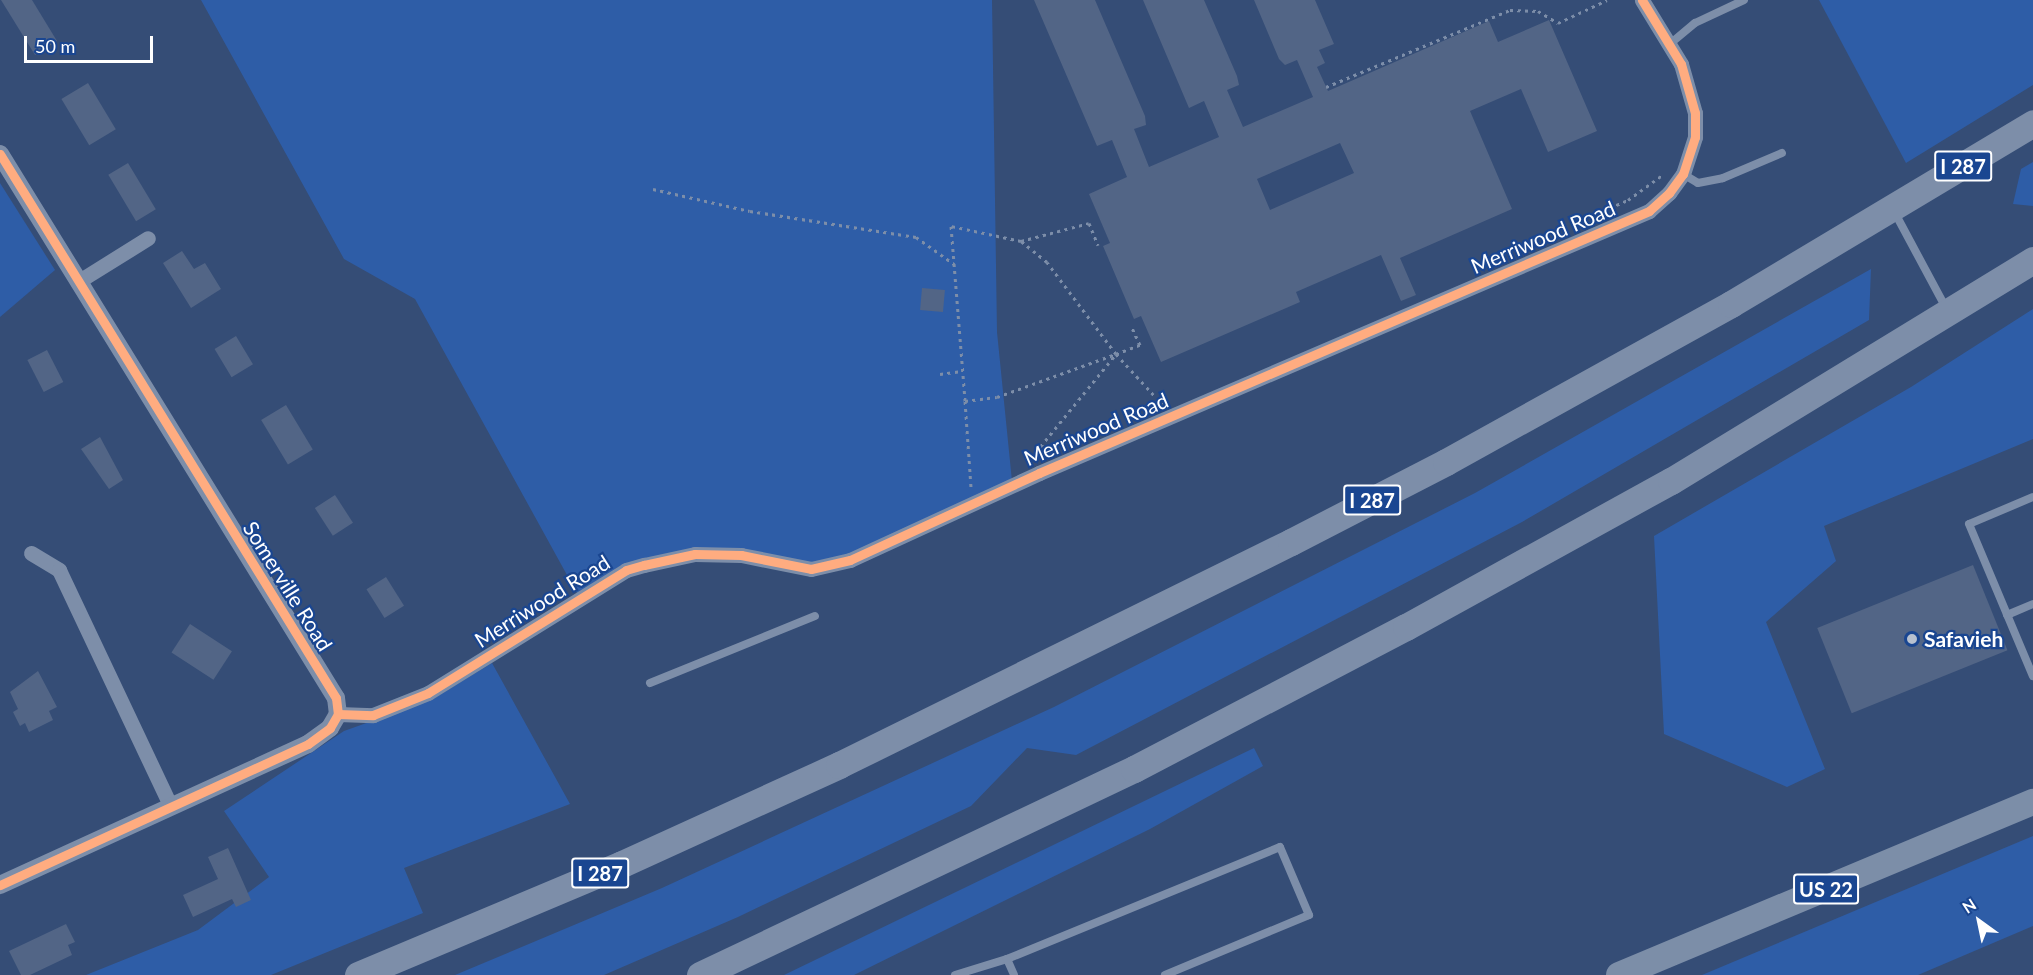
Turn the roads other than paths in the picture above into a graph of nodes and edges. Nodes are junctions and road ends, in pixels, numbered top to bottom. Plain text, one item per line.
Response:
1 (1642, 0) edge
2 (1743, 0) edge
3 (1671, 43) junction
4 (2033, 123) edge
5 (1782, 153) dead end
6 (0, 154) edge
7 (1683, 174) junction
8 (1893, 209) junction
9 (148, 238) dead end
10 (2033, 260) edge
11 (79, 281) junction
12 (1949, 313) junction
13 (2033, 497) edge
14 (31, 553) dead end
15 (2033, 604) edge
16 (2007, 615) junction
17 (815, 616) dead end
18 (2033, 676) edge
19 (650, 683) dead end
20 (338, 714) junction
21 (2033, 802) edge
22 (171, 807) junction
23 (0, 885) edge
24 (1007, 959) junction
25 (358, 975) edge
26 (700, 975) edge
27 (955, 975) edge
28 (1014, 975) edge
29 (1165, 975) edge
30 (1619, 975) edge

1 - 3 street, Merriwood Road
2 - 3 lane
3 - 7 street, Merriwood Road
4 - 8 highway, I 287
5 - 7 lane
6 - 11 street, Somerville Road
7 - 20 street, Merriwood Road
8 - 12 lane
8 - 25 highway, I 287
9 - 11 street
10 - 12 highway
11 - 20 street, Somerville Road
12 - 26 highway
13 - 16 lane
14 - 22 street
15 - 16 lane
16 - 18 lane
17 - 19 lane
20 - 22 street
21 - 30 highway, US 22
22 - 23 street
24 - 27 lane
24 - 28 lane
24 - 29 lane

